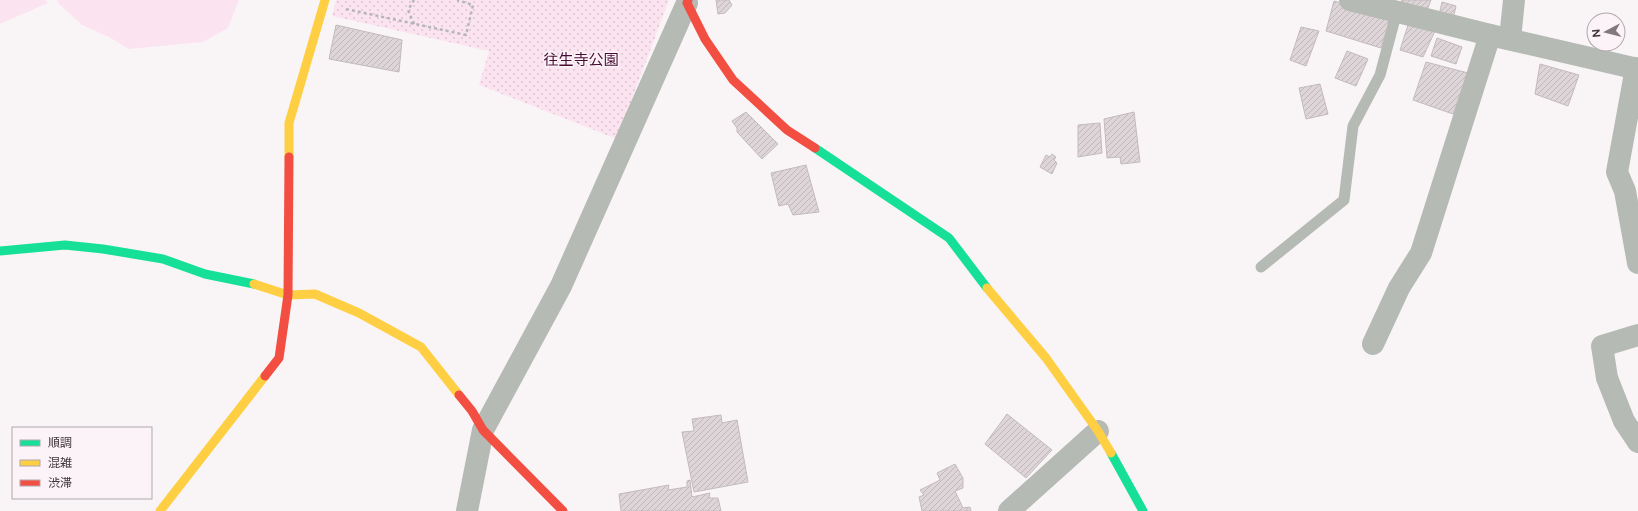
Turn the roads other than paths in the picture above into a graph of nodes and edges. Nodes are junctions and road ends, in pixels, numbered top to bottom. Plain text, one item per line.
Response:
1 (1350, 0) edge
2 (1514, 0) edge
3 (687, 1) edge
4 (324, 2) edge
5 (1397, 11) junction
6 (1500, 37) junction
7 (1637, 68) edge
8 (0, 251) edge
9 (1638, 263) edge
10 (1261, 267) dead end
11 (288, 295) junction
12 (1638, 335) edge
13 (1373, 344) dead end
14 (483, 430) junction
15 (1098, 431) junction
16 (1638, 442) edge
17 (160, 511) edge
18 (467, 511) edge
19 (562, 511) edge
20 (1009, 511) edge
21 (1143, 511) edge

1 - 5 street
2 - 6 street
3 - 14 street
3 - 15 street
4 - 11 street
5 - 6 street
5 - 10 lane
6 - 7 street
6 - 13 street
7 - 9 street
8 - 11 street
11 - 14 street
11 - 17 street
12 - 16 street
14 - 18 street
14 - 19 street
15 - 20 street
15 - 21 street

